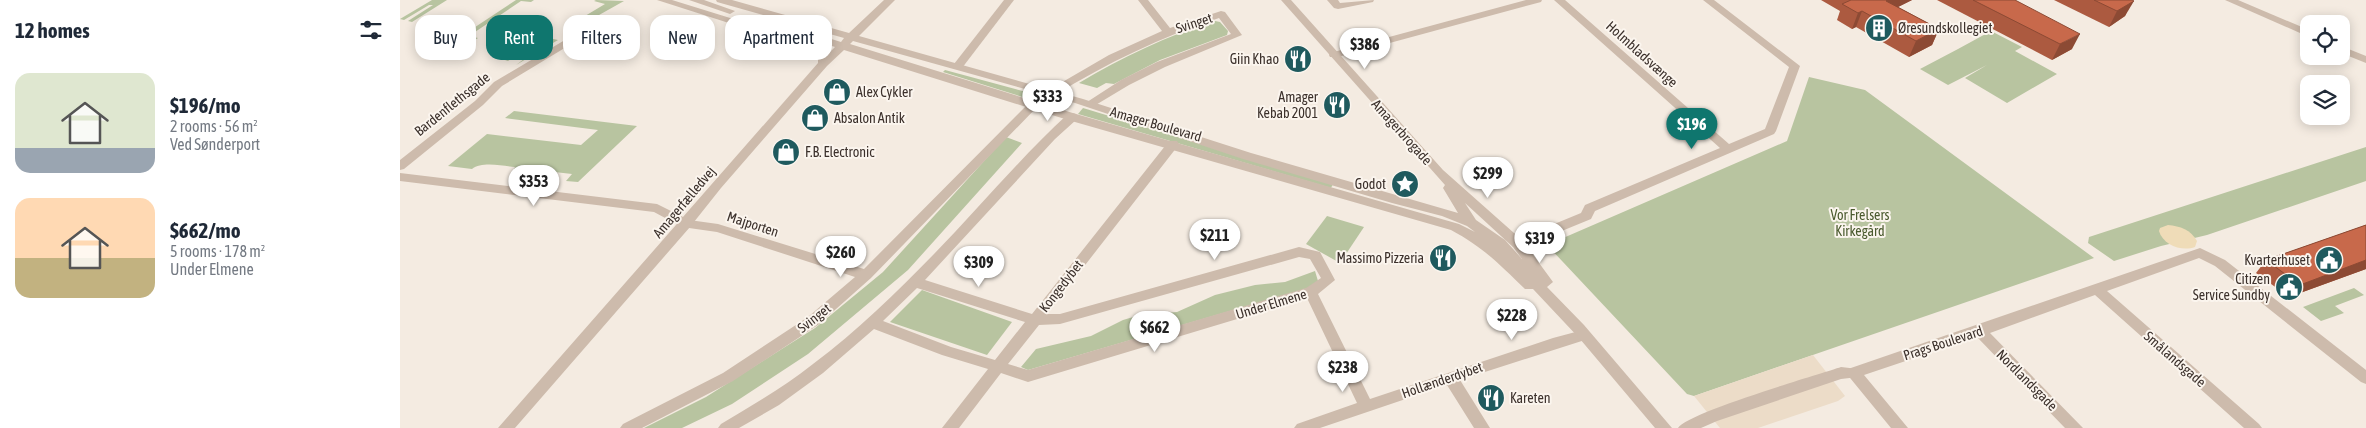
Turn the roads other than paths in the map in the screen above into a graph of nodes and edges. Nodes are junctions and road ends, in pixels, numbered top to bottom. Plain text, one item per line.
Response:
1 (662, 0) edge
2 (694, 0) edge
3 (722, 0) edge
4 (890, 0) edge
5 (1009, 0) edge
6 (1144, 0) edge
7 (1286, 0) edge
8 (1332, 0) edge
9 (1369, 0) edge
10 (1537, 0) edge
11 (1559, 0) edge
12 (1708, 0) edge
13 (2230, 0) edge
14 (2300, 30) edge
15 (1168, 32) junction
16 (846, 41) junction
17 (563, 45) edge
18 (2350, 53) edge
19 (1334, 55) junction
20 (2366, 60) edge
21 (823, 64) junction
22 (958, 66) junction
23 (1051, 93) junction
24 (1034, 104) junction
25 (1090, 104) junction
26 (1072, 117) junction
27 (1173, 144) junction
28 (1728, 149) junction
29 (400, 166) edge
30 (1439, 173) junction
31 (400, 177) edge
32 (1472, 223) junction
33 (686, 224) junction
34 (1518, 244) junction
35 (1491, 249) junction
36 (866, 275) junction
37 (915, 282) junction
38 (2096, 289) junction
39 (1311, 292) junction
40 (1034, 320) junction
41 (874, 323) junction
42 (1979, 331) junction
43 (1583, 335) junction
44 (998, 367) junction
45 (1853, 373) junction
46 (1450, 377) junction
47 (2366, 378) edge
48 (1366, 406) junction
49 (747, 422) edge
50 (506, 428) edge
51 (628, 428) edge
52 (726, 428) edge
53 (950, 428) edge
54 (1302, 428) edge
55 (1482, 428) edge
56 (1664, 428) edge
57 (1686, 428) edge
58 (1900, 428) edge
59 (2075, 428) edge
60 (2254, 428) edge

1 - 21 street
2 - 16 street, Amager Boulevard
3 - 16 street, Amager Boulevard
4 - 16 street, Amagerfælledvej
5 - 22 street
6 - 15 street
7 - 19 street, Amagerbrogade
8 - 9 street
10 - 19 street
11 - 28 street, Holmbladsvænge
12 - 28 street
13 - 14 street
15 - 23 street, Svinget
15 - 25 street, Svinget
16 - 21 street, Amagerfælledvej
16 - 22 street, Amager Boulevard
16 - 24 street, Amager Boulevard
17 - 29 street, Bardenflethsgade
18 - 20 street
19 - 30 street, Amagerbrogade
21 - 33 street, Amagerfælledvej
22 - 23 street, Amager Boulevard
23 - 25 street, Amager Boulevard
24 - 26 street, Amager Boulevard
24 - 36 street, Svinget
25 - 32 street, Amager Boulevard
26 - 27 street, Amager Boulevard
26 - 37 street
27 - 35 street, Amager Boulevard
27 - 40 street, Kongedybet
28 - 34 street
30 - 32 street, Amagerbrogade
30 - 34 street, Amagerbrogade
31 - 33 street
32 - 35 street, Amagerbrogade
32 - 43 street
33 - 36 street, Majporten
33 - 50 street, Amagerfælledvej
34 - 43 street, Amagerbrogade
35 - 43 street, Amagerbrogade
36 - 51 street, Svinget
37 - 40 street, Under Elmene
37 - 41 street
38 - 42 street, Prags Boulevard
38 - 47 street, Prags Boulevard
38 - 60 street, Smålandsgade
39 - 40 street, Under Elmene
39 - 44 street, Under Elmene
39 - 48 street
40 - 44 street, Kongedybet
41 - 44 street, Under Elmene
41 - 49 street
42 - 45 street, Prags Boulevard
42 - 59 street, Nordlandsgade
43 - 46 street, Hollænderdybet
43 - 56 street, Amagerbrogade
44 - 53 street, Kongedybet
45 - 57 street, Prags Boulevard
45 - 58 street
46 - 48 street, Hollænderdybet
46 - 55 street
48 - 54 street, Hollænderdybet
49 - 52 street

